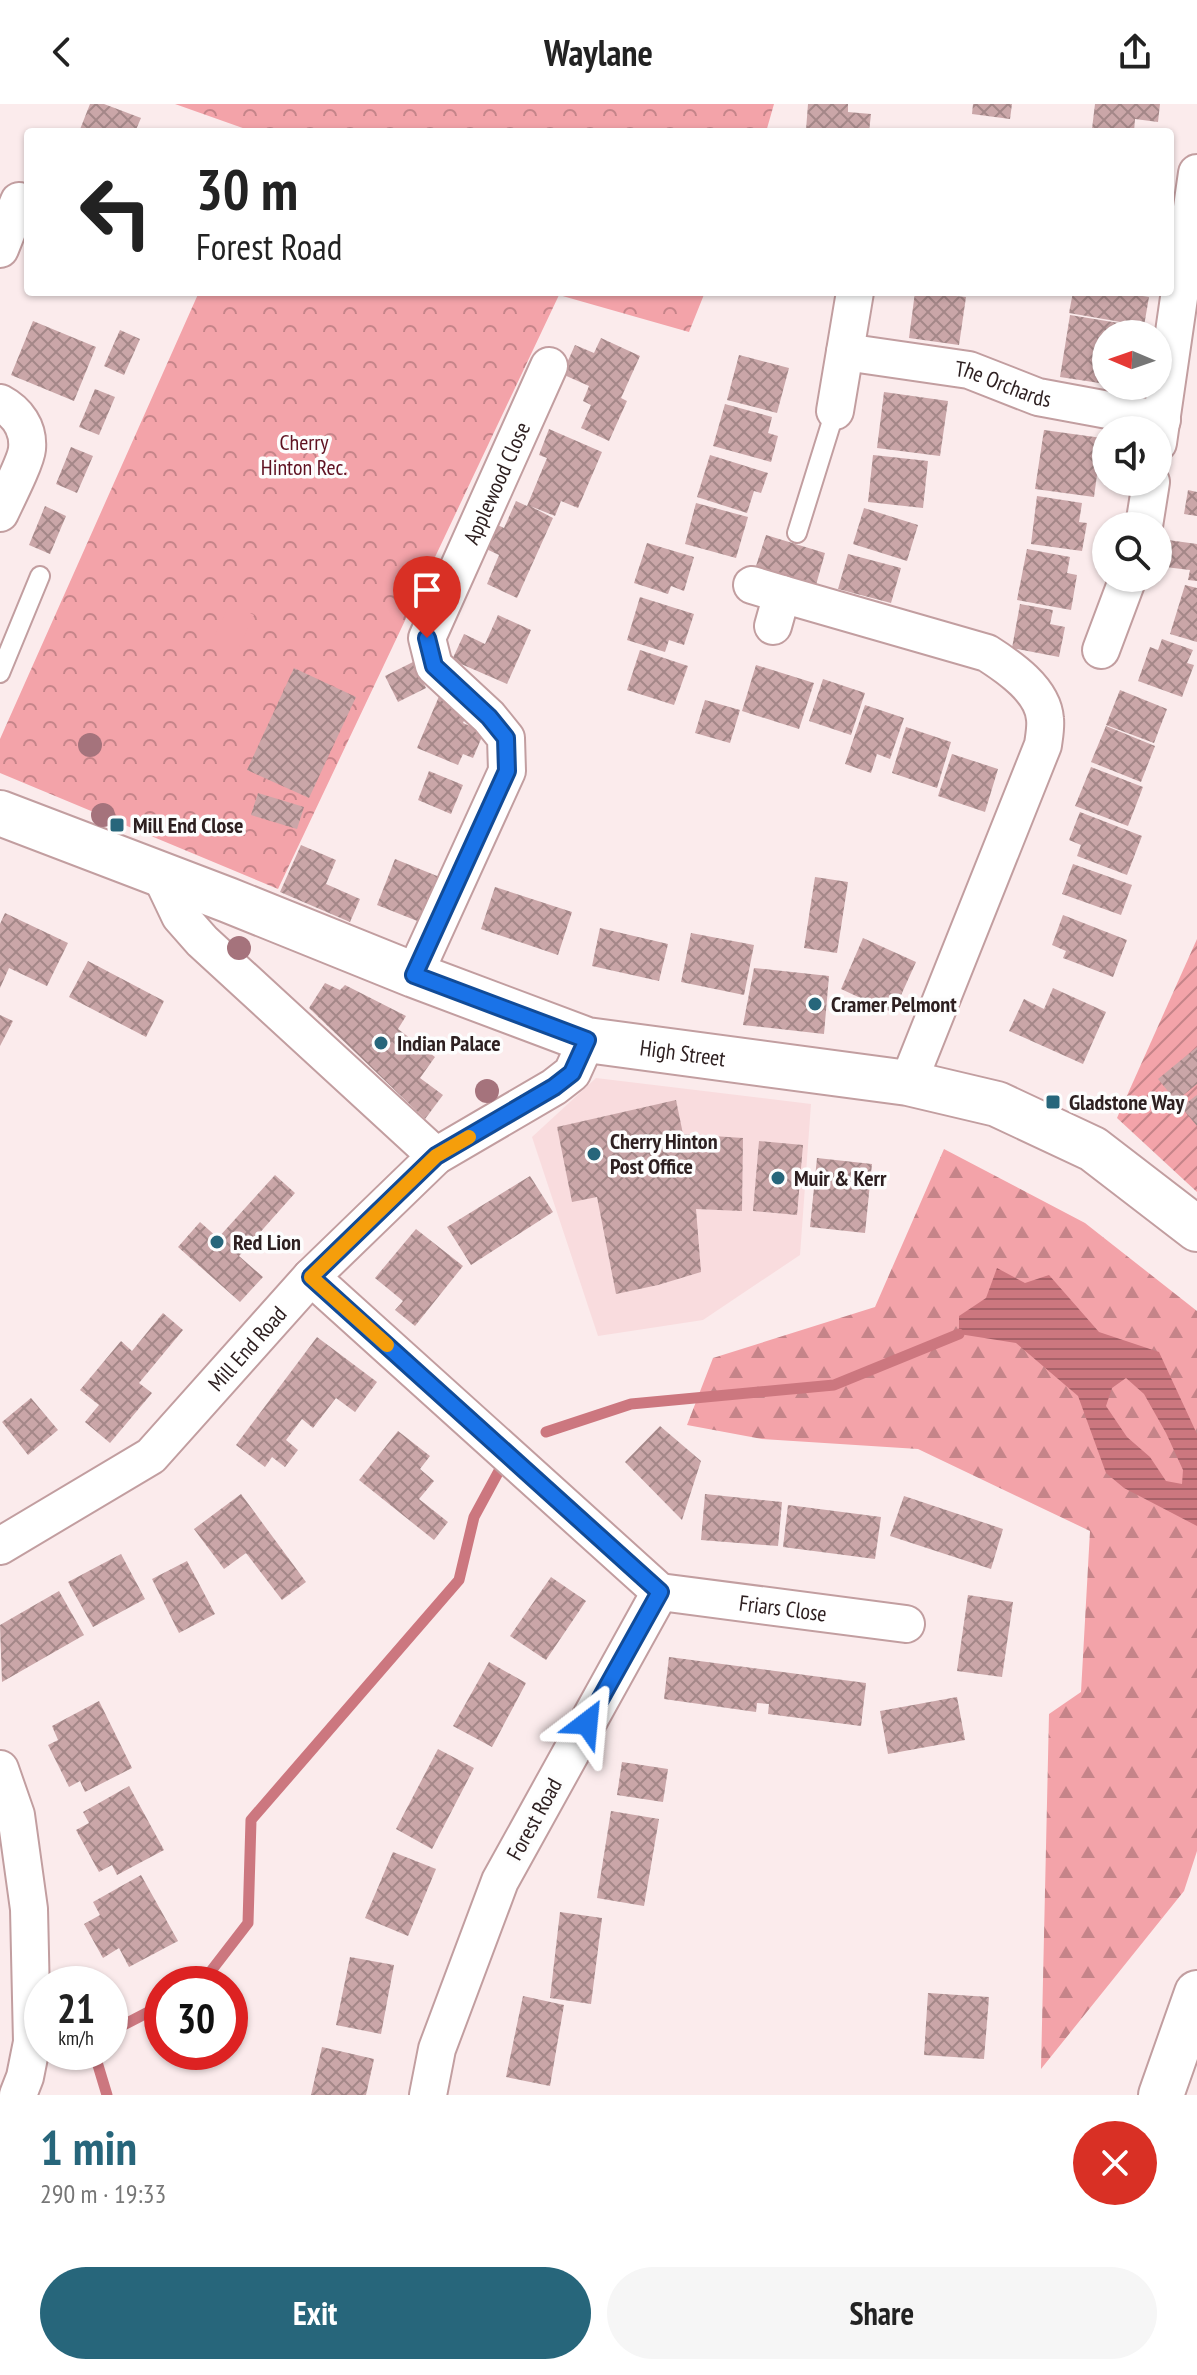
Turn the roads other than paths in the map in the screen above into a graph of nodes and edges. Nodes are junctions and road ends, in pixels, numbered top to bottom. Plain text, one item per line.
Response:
1 (1197, 173) edge
2 (19, 201) dead end
3 (0, 249) edge
4 (854, 296) edge
5 (845, 352) junction
6 (549, 366) dead end
7 (0, 403) edge
8 (835, 411) joint
9 (1104, 416) edge
10 (1162, 416) edge
11 (0, 513) edge
12 (797, 533) dead end
13 (40, 576) dead end
14 (1123, 592) edge
15 (769, 601) dead end
16 (1101, 650) dead end
17 (0, 673) edge
18 (0, 813) edge
19 (159, 872) junction
20 (414, 975) junction
21 (587, 1040) junction
22 (908, 1083) junction
23 (436, 1156) junction
24 (1197, 1229) edge
25 (311, 1277) junction
26 (0, 1546) edge
27 (660, 1592) junction
28 (906, 1624) dead end
29 (0, 1769) edge
30 (1197, 1993) edge
31 (18, 2095) edge
32 (428, 2095) edge
33 (1161, 2095) edge

1 - 10 street, The Orchards
2 - 3 street
4 - 5 street
5 - 8 street
5 - 9 street, The Orchards
6 - 20 street, Applewood Close
7 - 11 street
8 - 12 lane
13 - 17 lane
14 - 16 street
15 - 22 street
18 - 19 street, High Street
19 - 20 street, High Street
19 - 23 street
20 - 21 street, High Street
21 - 22 street, High Street
21 - 23 street, Mill End Road
22 - 24 street, High Street
23 - 25 street, Mill End Road
25 - 26 street, Mill End Road
25 - 27 street
27 - 28 street, Friars Close
27 - 32 street, Forest Road
29 - 31 street
30 - 33 street

